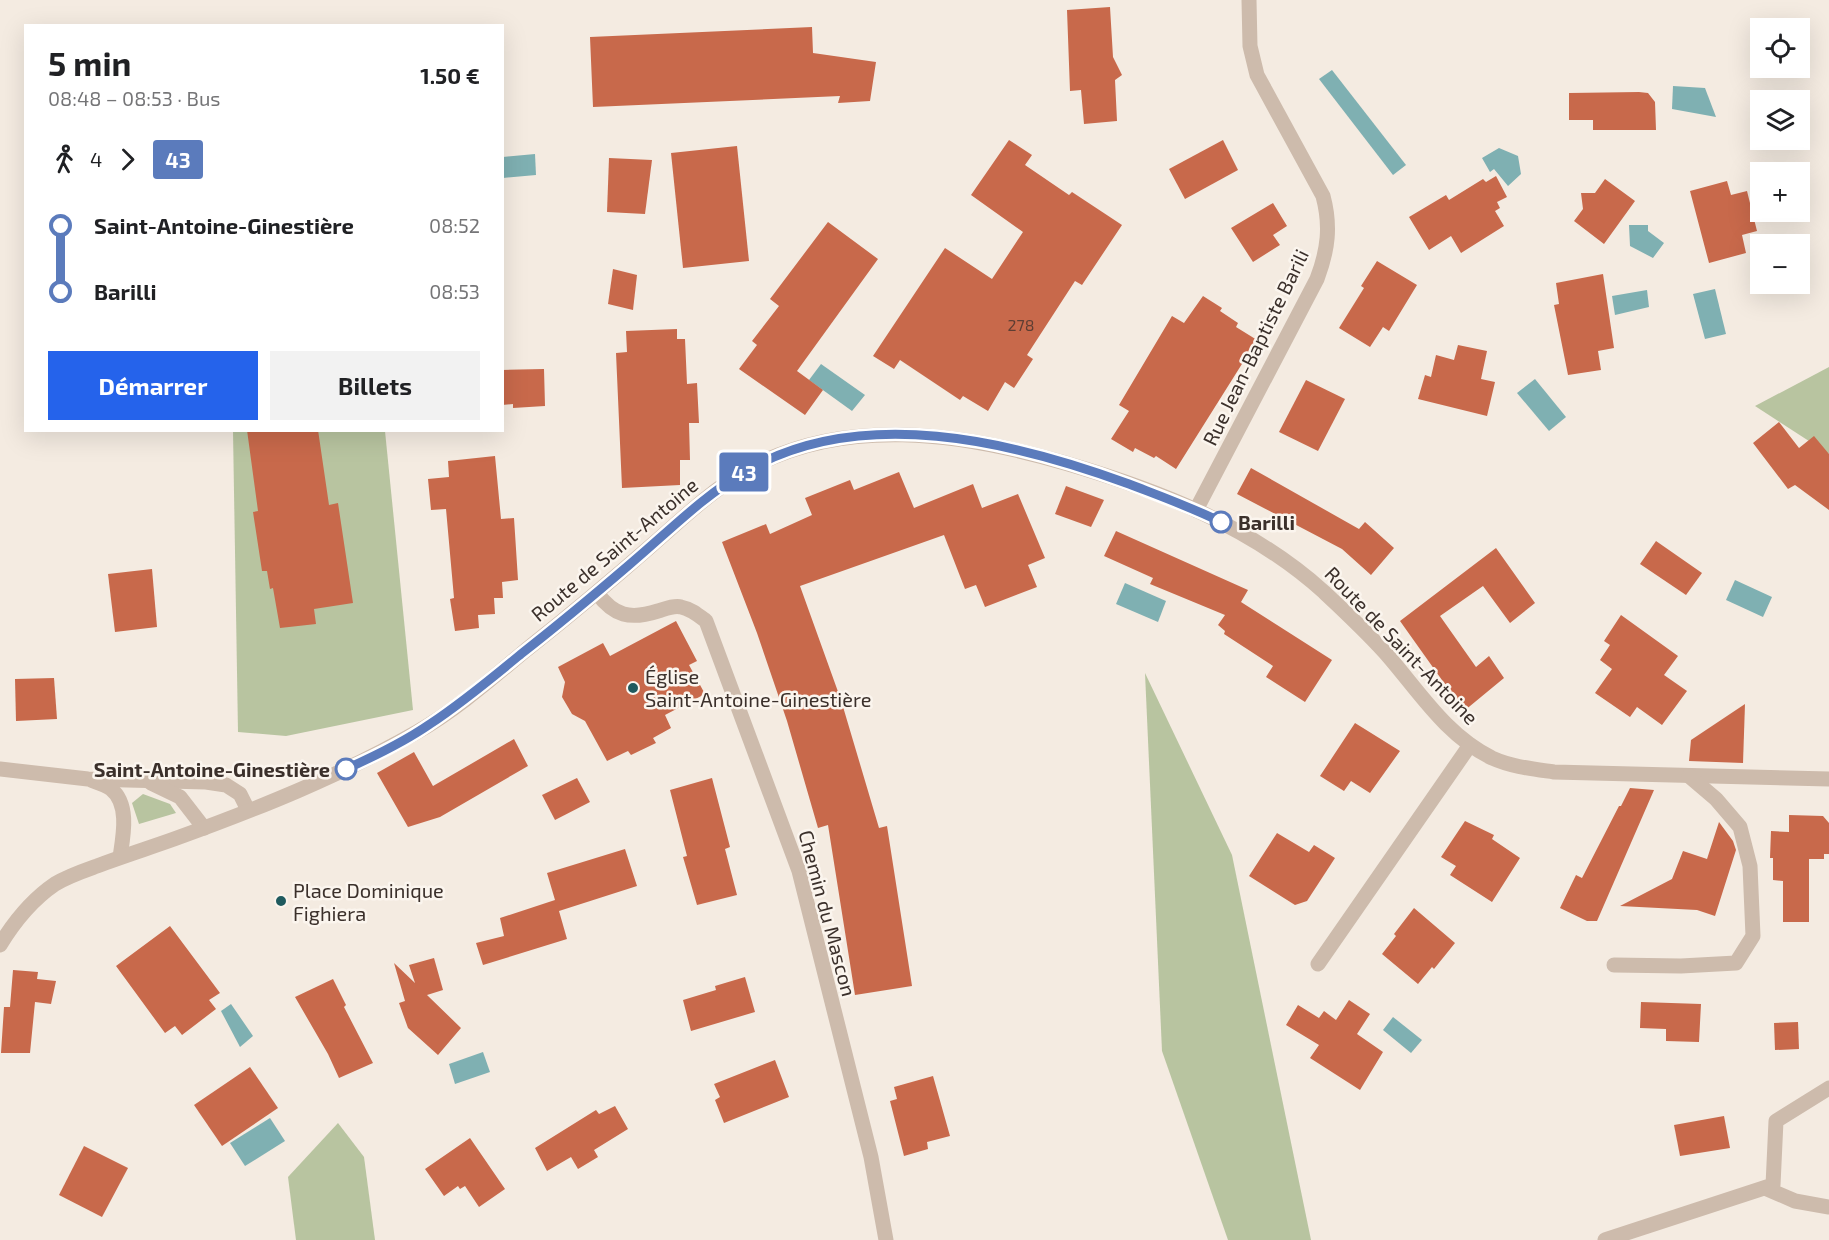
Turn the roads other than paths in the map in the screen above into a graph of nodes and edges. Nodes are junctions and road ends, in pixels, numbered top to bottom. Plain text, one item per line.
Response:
1 (1249, 0) edge
2 (1196, 510) junction
3 (597, 593) junction
4 (1470, 746) junction
5 (0, 769) edge
6 (1689, 776) junction
7 (88, 778) junction
8 (1829, 779) edge
9 (146, 780) junction
10 (249, 810) junction
11 (204, 828) junction
12 (120, 857) junction
13 (0, 945) edge
14 (1318, 964) dead end
15 (1614, 964) dead end
16 (1829, 1088) edge
17 (1765, 1188) junction
18 (1829, 1207) edge
19 (885, 1240) edge
20 (1605, 1240) edge

1 - 2 street, Rue Jean-Baptiste Barili
2 - 3 street, Route de Saint-Antoine
2 - 4 street, Route de Saint-Antoine
3 - 10 street, Route de Saint-Antoine
3 - 19 street, Chemin du Mascon
4 - 6 street, Route de Saint-Antoine
4 - 14 street
5 - 7 street
6 - 8 street, Route de Saint-Antoine
6 - 15 street
7 - 9 street
7 - 12 street
9 - 10 street
9 - 11 street
10 - 11 street, Route de Saint-Antoine
11 - 12 street, Route de Saint-Antoine
12 - 13 street, Route de Saint-Antoine
16 - 17 street
17 - 18 street
17 - 20 street

